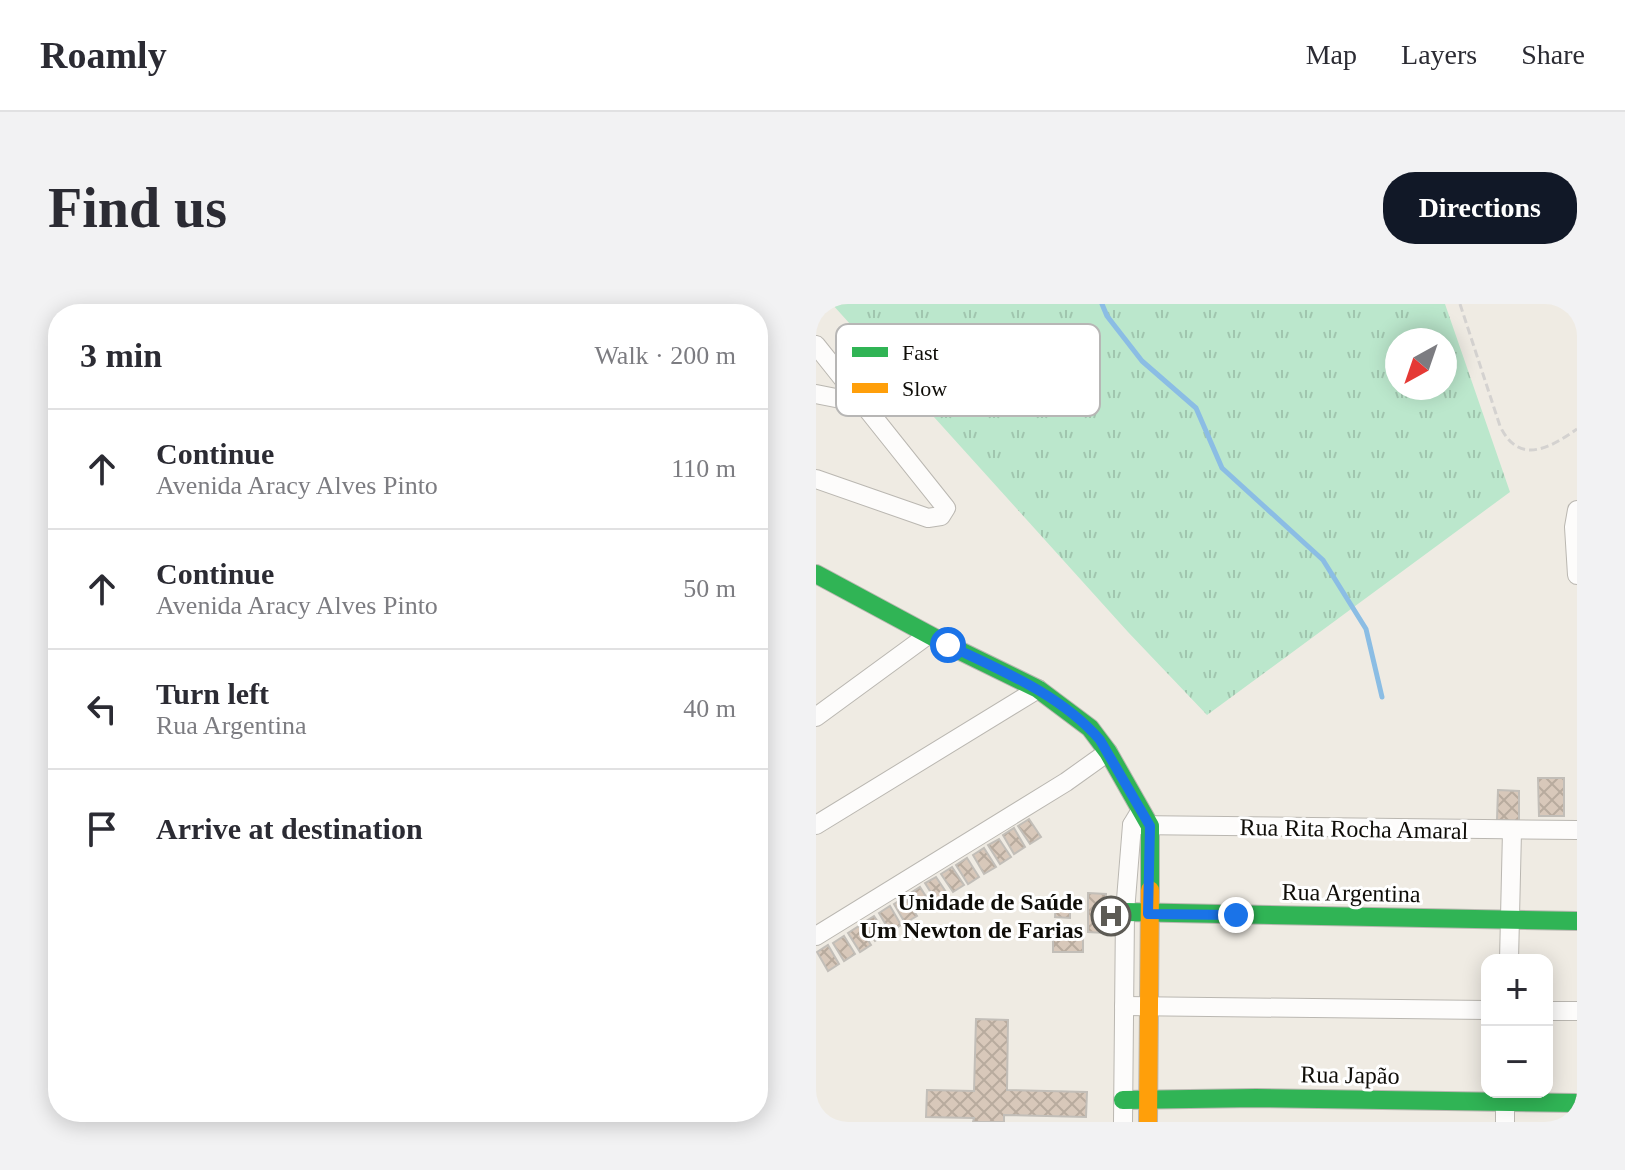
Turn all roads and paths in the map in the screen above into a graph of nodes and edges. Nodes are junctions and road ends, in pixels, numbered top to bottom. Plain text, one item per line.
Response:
1 (1460, 304) edge
2 (816, 345) edge
3 (836, 371) edge
4 (816, 394) edge
5 (836, 398) edge
6 (872, 416) edge
7 (1577, 429) edge
8 (816, 479) edge
9 (1577, 510) edge
10 (816, 574) edge
11 (1577, 575) edge
12 (928, 635) junction
13 (1038, 689) junction
14 (816, 717) edge
15 (1108, 752) junction
16 (1141, 820) junction
17 (816, 825) edge
18 (1577, 830) edge
19 (1512, 831) junction
20 (1125, 912) junction
21 (1148, 914) junction
22 (1511, 921) junction
23 (1577, 921) edge
24 (816, 936) edge
25 (1509, 954) edge
26 (1124, 1006) junction
27 (1148, 1007) junction
28 (1481, 1010) edge
29 (1553, 1011) edge
30 (1577, 1011) edge
31 (1481, 1097) edge
32 (1505, 1098) edge
33 (1517, 1098) edge
34 (1123, 1100) junction
35 (1147, 1100) junction
36 (1577, 1103) edge
37 (1123, 1122) edge
38 (1148, 1122) edge
39 (1505, 1122) edge

1 - 7 path
2 - 3 street
4 - 5 street
6 - 8 street
9 - 11 street
10 - 12 street
12 - 13 street
12 - 14 street
13 - 15 street
13 - 17 street
15 - 16 street
15 - 24 street
16 - 19 street, Rua Rita Rocha Amaral
16 - 20 street
16 - 21 street
18 - 19 street, Rua Rita Rocha Amaral
19 - 22 street
20 - 21 street, Rua Argentina
20 - 26 street
21 - 22 street, Rua Argentina
21 - 27 street
22 - 23 street, Rua Argentina
22 - 25 street
26 - 27 street
26 - 34 street
27 - 28 street
27 - 35 street
29 - 30 street
31 - 35 street, Rua Japão
32 - 39 street
33 - 36 street, Rua Japão
34 - 35 street, Rua Japão
34 - 37 street
35 - 38 street

